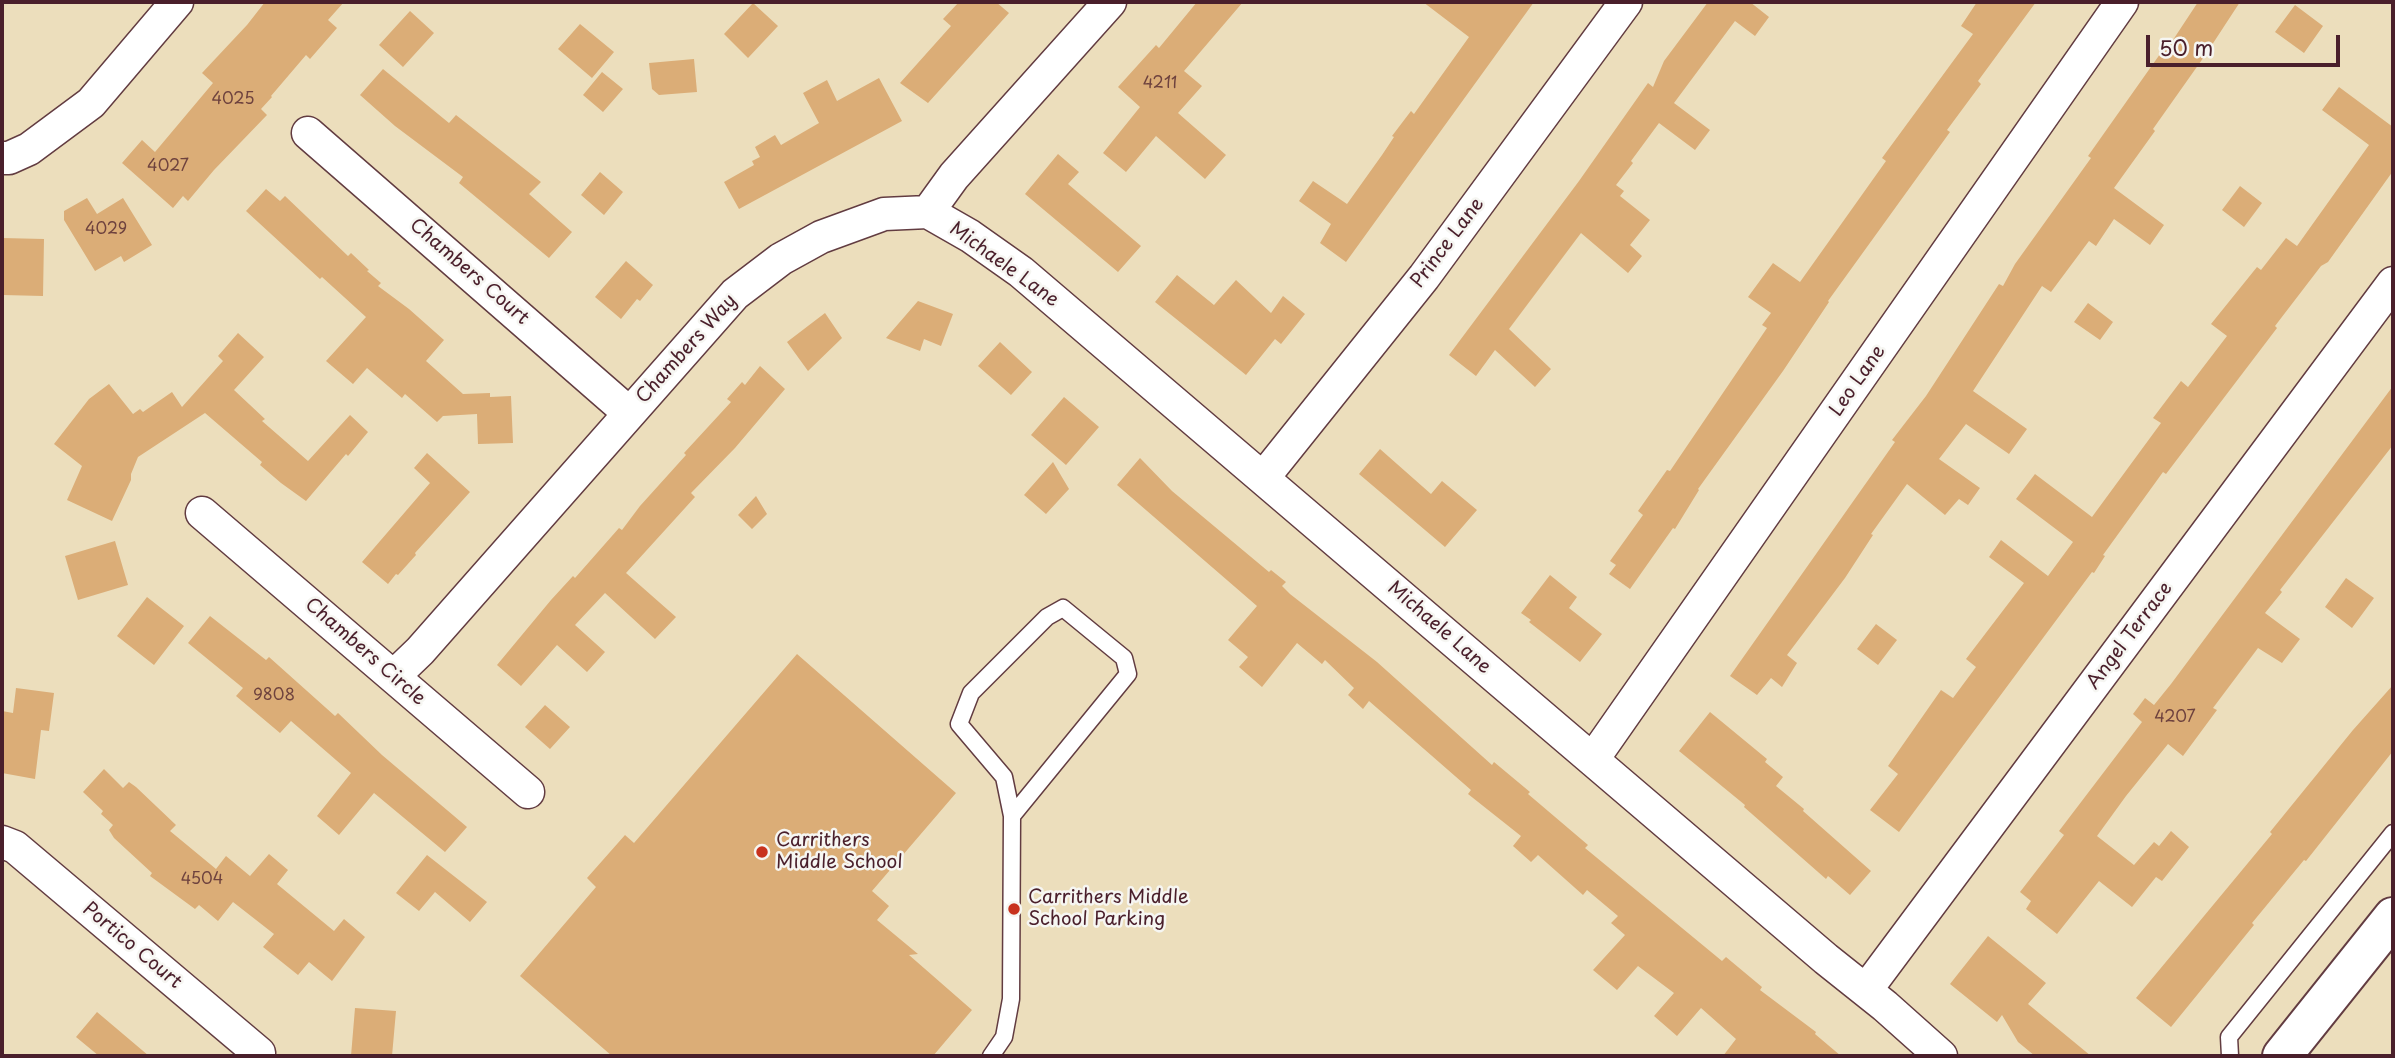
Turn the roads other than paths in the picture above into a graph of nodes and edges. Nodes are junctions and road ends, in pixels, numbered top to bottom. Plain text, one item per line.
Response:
1 (177, 2) edge
2 (1110, 2) edge
3 (1626, 2) edge
4 (2122, 2) edge
5 (308, 133) dead end
6 (2, 158) edge
7 (928, 212) junction
8 (2393, 283) edge
9 (629, 413) junction
10 (1263, 478) junction
11 (202, 513) dead end
12 (394, 676) junction
13 (1593, 759) junction
14 (528, 792) dead end
15 (1012, 816) junction
16 (2393, 834) edge
17 (2, 842) edge
18 (2393, 918) edge
19 (1866, 990) junction
20 (259, 1053) dead end
21 (991, 1056) edge
22 (1941, 1056) edge
23 (2230, 1056) edge
24 (2282, 1056) edge

1 - 6 street
2 - 7 street
3 - 10 street, Prince Lane
4 - 13 street, Leo Lane
5 - 9 street, Chambers Court
7 - 9 street, Chambers Way
7 - 10 street, Michaele Lane
8 - 19 street, Angel Terrace
9 - 12 street, Chambers Way
10 - 13 street, Michaele Lane
11 - 12 street, Chambers Circle
12 - 14 street, Chambers Circle
13 - 19 street, Michaele Lane
15 - 15 lane
15 - 21 lane
16 - 23 lane
17 - 20 street, Portico Court
18 - 24 main road
19 - 22 street, Michaele Lane

